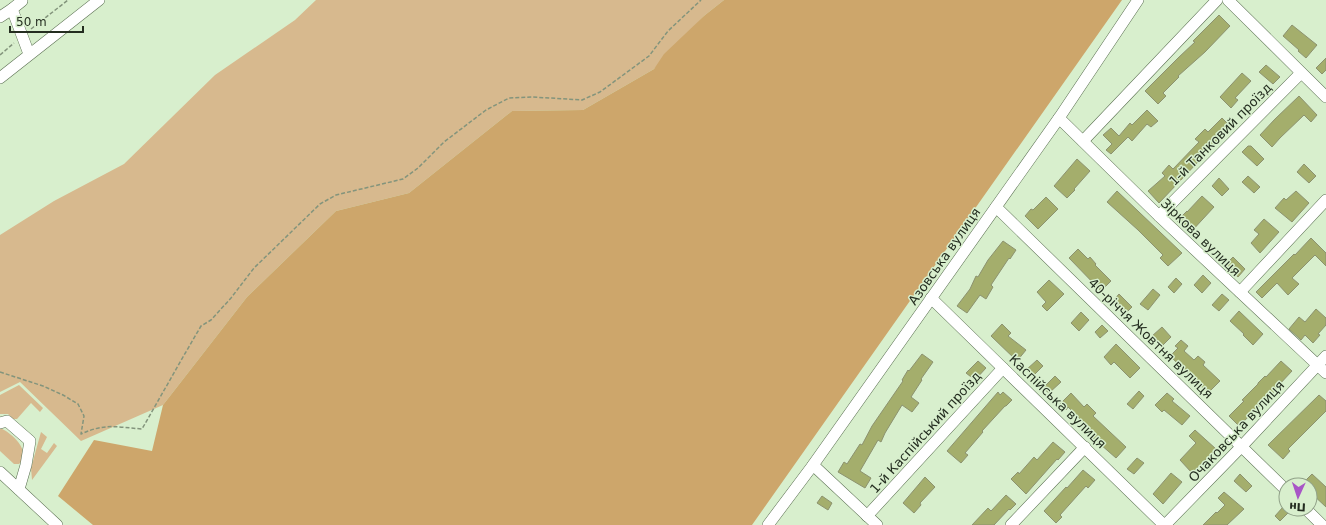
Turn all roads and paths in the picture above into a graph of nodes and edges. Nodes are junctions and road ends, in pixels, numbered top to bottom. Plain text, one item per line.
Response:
1 (68, 0) edge
2 (701, 0) edge
3 (1138, 0) edge
4 (1217, 0) edge
5 (1228, 0) edge
6 (22, 1) dead end
7 (95, 2) edge
8 (12, 9) junction
9 (0, 17) edge
10 (22, 36) junction
11 (30, 54) junction
12 (0, 55) edge
13 (1301, 73) junction
14 (0, 78) edge
15 (1326, 97) edge
16 (1060, 118) junction
17 (1083, 141) junction
18 (1326, 200) edge
19 (996, 207) junction
20 (1158, 216) junction
21 (1240, 292) junction
22 (931, 298) junction
23 (1326, 356) edge
24 (1317, 365) junction
25 (1003, 368) junction
26 (0, 372) edge
27 (1326, 373) edge
28 (0, 422) edge
29 (1242, 446) junction
30 (1085, 447) junction
31 (813, 465) junction
32 (0, 472) edge
33 (1278, 482) edge
34 (19, 489) junction
35 (868, 516) junction
36 (1314, 517) edge
37 (57, 525) edge
38 (768, 525) edge
39 (877, 525) edge
40 (1011, 525) edge
41 (1165, 525) edge
42 (1322, 525) edge

1 - 10 path
2 - 26 path
3 - 16 street, Азовська вулиця
4 - 17 street
5 - 13 street
6 - 8 street
7 - 11 street
8 - 9 street
8 - 10 street
10 - 11 street
10 - 12 path
11 - 14 street
13 - 15 street
13 - 20 street, 1-й Танковий проїзд
16 - 17 street, Зіркова вулиця
16 - 19 street, Азовська вулиця
17 - 20 street, Зіркова вулиця
18 - 21 street
19 - 22 street, Азовська вулиця
19 - 29 street, 40-річчя Жовтня вулиця
20 - 21 street, Зіркова вулиця
21 - 24 street, Зіркова вулиця
22 - 25 street, Каспійська вулиця
22 - 31 street, Азовська вулиця
23 - 24 street, Очаковська вулиця
24 - 27 street, Зіркова вулиця
24 - 29 street, Очаковська вулиця
25 - 30 street, Каспійська вулиця
25 - 35 street, 1-й Каспійський проїзд
28 - 34 street
29 - 33 street, 40-річчя Жовтня вулиця
29 - 41 street, Очаковська вулиця
30 - 40 street
30 - 41 street, Каспійська вулиця
31 - 35 street
31 - 38 street, Азовська вулиця
32 - 34 street
34 - 37 street
35 - 39 street
36 - 42 street

